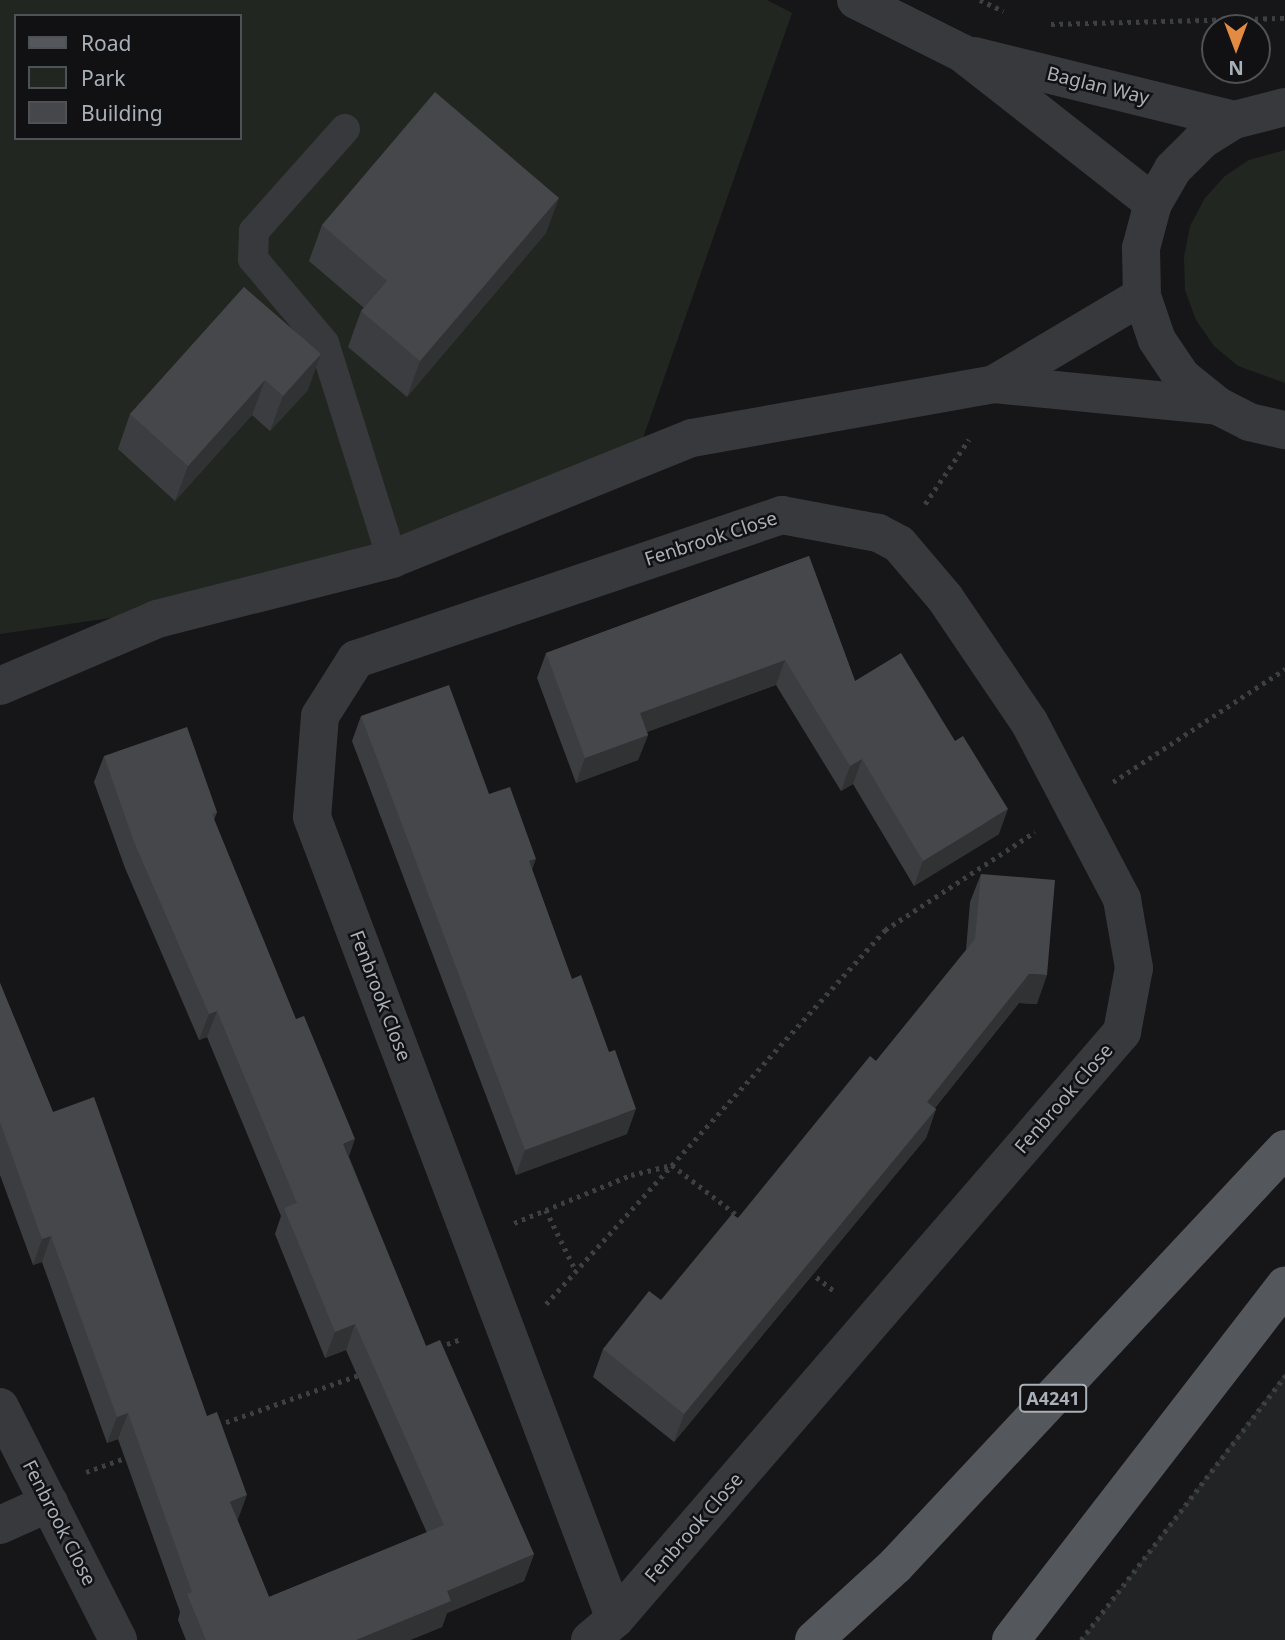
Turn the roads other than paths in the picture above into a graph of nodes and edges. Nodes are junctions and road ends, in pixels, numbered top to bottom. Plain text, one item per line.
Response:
1 (856, 0) edge
2 (962, 53) junction
3 (1285, 107) edge
4 (1234, 120) junction
5 (345, 129) dead end
6 (1153, 203) junction
7 (1142, 296) junction
8 (1002, 385) junction
9 (1218, 407) junction
10 (1285, 430) edge
11 (392, 559) junction
12 (0, 686) edge
13 (1285, 1149) edge
14 (1285, 1286) edge
15 (0, 1407) edge
16 (45, 1495) junction
17 (0, 1525) edge
18 (603, 1630) edge
19 (118, 1640) edge
20 (814, 1640) edge
21 (1010, 1640) edge

1 - 2 street, Baglan Way
2 - 4 street, Baglan Way
2 - 6 street, Baglan Way
3 - 4 street
4 - 6 street
5 - 11 lane
6 - 7 street
7 - 8 street
7 - 9 street
8 - 9 street
8 - 11 street
9 - 10 street
11 - 12 street
13 - 20 main road, A4241
14 - 21 main road
15 - 16 street, Fenbrook Close
16 - 17 street
16 - 19 street, Fenbrook Close
18 - 18 street, Fenbrook Close

